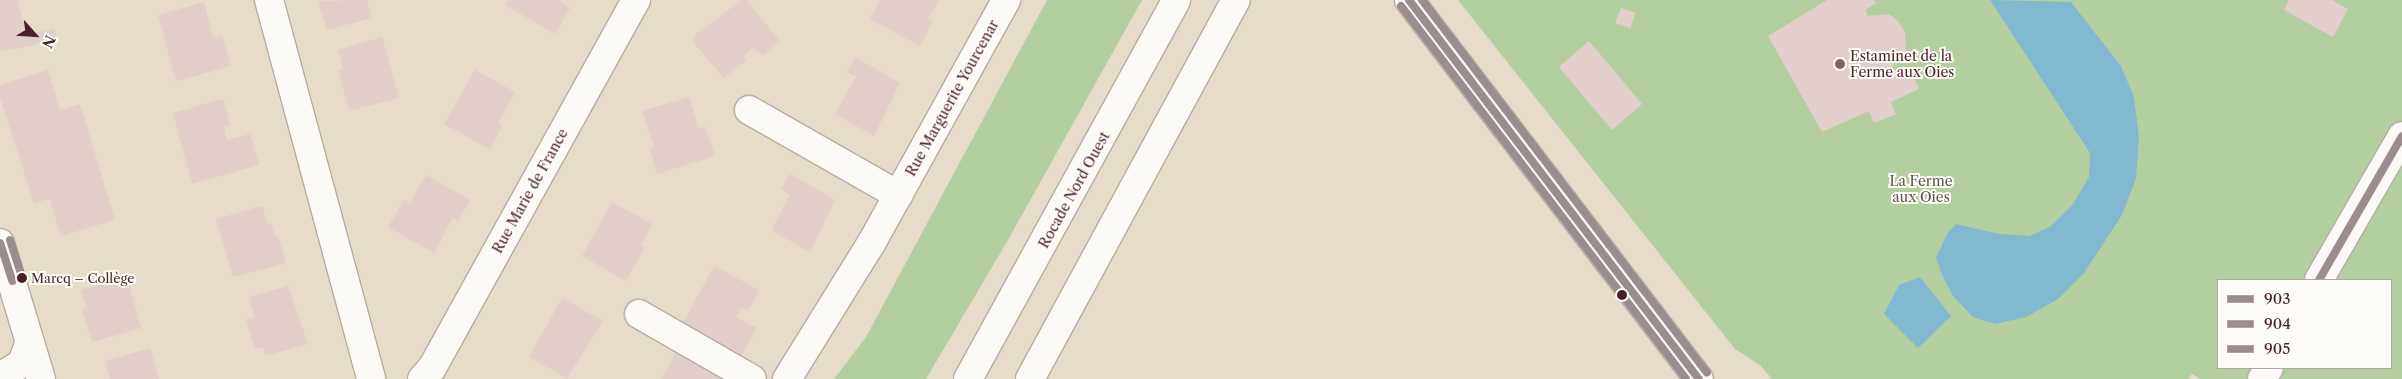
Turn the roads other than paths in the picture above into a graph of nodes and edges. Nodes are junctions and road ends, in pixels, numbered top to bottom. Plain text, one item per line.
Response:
1 (269, 0) edge
2 (636, 0) edge
3 (1006, 0) edge
4 (1176, 0) edge
5 (1236, 0) edge
6 (1409, 0) edge
7 (749, 110) dead end
8 (2402, 136) edge
9 (898, 195) junction
10 (0, 242) edge
11 (2320, 279) edge
12 (639, 314) dead end
13 (30, 341) junction
14 (0, 377) edge
15 (41, 379) edge
16 (371, 379) edge
17 (422, 379) edge
18 (752, 379) edge
19 (787, 379) edge
20 (968, 379) edge
21 (1030, 379) edge
22 (1699, 379) edge

1 - 16 main road
2 - 17 main road, Rue Marie de France
3 - 9 main road, Rue Marguerite Yourcenar
4 - 20 main road, Rocade Nord Ouest
5 - 21 main road
6 - 22 main road
7 - 9 main road
8 - 11 main road
9 - 19 main road, Rue Marguerite Yourcenar
10 - 13 main road
12 - 18 main road
13 - 14 main road
13 - 15 main road

